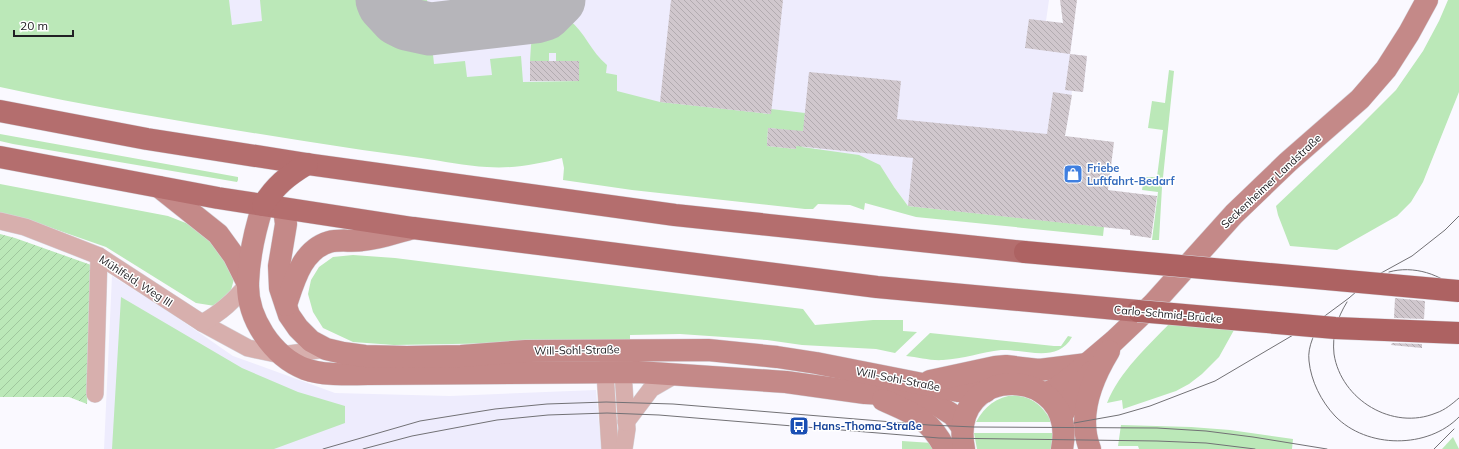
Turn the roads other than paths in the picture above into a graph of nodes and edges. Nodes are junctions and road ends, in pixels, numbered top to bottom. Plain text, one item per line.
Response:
1 (1423, 5) edge
2 (0, 111) edge
3 (256, 156) junction
4 (0, 157) edge
5 (307, 164) junction
6 (276, 186) junction
7 (158, 187) junction
8 (263, 205) junction
9 (284, 208) junction
10 (0, 221) edge
11 (413, 228) junction
12 (1025, 252) joint
13 (99, 256) junction
14 (248, 284) junction
15 (1459, 291) edge
16 (286, 305) junction
17 (1138, 311) joint
18 (202, 323) junction
19 (1459, 333) edge
20 (326, 349) junction
21 (614, 350) junction
22 (1102, 354) junction
23 (281, 355) junction
24 (614, 372) junction
25 (677, 374) junction
26 (918, 383) junction
27 (984, 392) junction
28 (865, 393) junction
29 (95, 394) dead end
30 (1044, 394) junction
31 (1061, 417) junction
32 (626, 422) junction
33 (962, 426) junction
34 (610, 449) edge
35 (624, 449) edge
36 (945, 449) edge
37 (964, 449) edge
38 (1062, 449) edge
39 (1090, 449) edge

1 - 22 main road, Seckenheimer Landstraße
2 - 3 main road
3 - 5 main road
3 - 6 main road
4 - 7 main road, Carlo-Schmid-Brücke
5 - 6 main road
5 - 12 main road
6 - 8 main road
6 - 9 main road
7 - 8 main road, Carlo-Schmid-Brücke
7 - 14 main road
8 - 9 main road, Carlo-Schmid-Brücke
8 - 14 main road
9 - 11 main road, Carlo-Schmid-Brücke
9 - 16 main road, Will-Sohl-Straße
10 - 13 street, Mühlfeld, Weg III
11 - 16 main road
11 - 17 main road, Carlo-Schmid-Brücke
12 - 15 highway, bridge
13 - 18 street, Mühlfeld, Weg III
13 - 29 street
14 - 18 street
14 - 23 main road, Will-Sohl-Straße
16 - 20 main road, Will-Sohl-Straße
17 - 19 highway, Carlo-Schmid-Brücke, bridge
18 - 23 street, Mühlfeld, Weg III
20 - 21 main road, Will-Sohl-Straße
20 - 23 street, Mühlfeld, Weg III
21 - 24 street
21 - 26 main road, Will-Sohl-Straße
22 - 26 main road
22 - 30 main road, Seckenheimer Landstraße
22 - 31 main road, Seckenheimer Landstraße
22 - 39 main road, Seckenheimer Landstraße
23 - 24 main road, Will-Sohl-Straße
24 - 25 main road, Will-Sohl-Straße
24 - 32 street
24 - 34 street
25 - 28 main road, Will-Sohl-Straße
25 - 32 street
26 - 27 main road, Will-Sohl-Straße
27 - 30 main road
27 - 33 main road
28 - 33 main road, Will-Sohl-Straße
28 - 36 main road
30 - 31 main road
31 - 38 main road
32 - 35 street
33 - 37 main road

